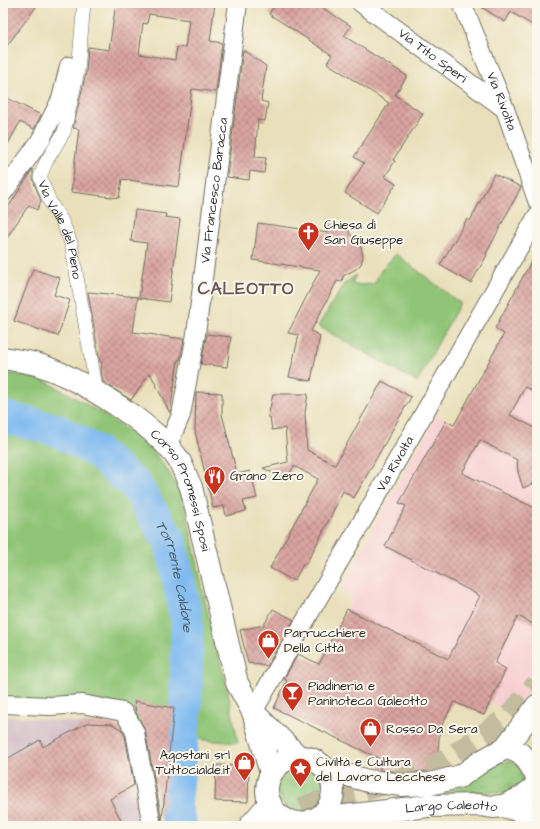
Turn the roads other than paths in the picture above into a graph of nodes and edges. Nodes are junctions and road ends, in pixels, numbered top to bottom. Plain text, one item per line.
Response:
1 (84, 3) edge
2 (238, 3) edge
3 (361, 3) edge
4 (462, 3) edge
5 (69, 66) dead end
6 (505, 109) junction
7 (3, 193) edge
8 (537, 200) edge
9 (537, 216) edge
10 (3, 358) edge
11 (97, 393) junction
12 (168, 447) junction
13 (3, 704) edge
14 (537, 706) edge
15 (253, 712) junction
16 (505, 748) junction
17 (298, 756) junction
18 (326, 769) junction
19 (271, 773) junction
20 (537, 777) edge
21 (537, 785) edge
22 (270, 802) junction
23 (503, 806) junction
24 (537, 815) edge
25 (303, 823) edge
26 (152, 826) edge
27 (250, 826) edge

1 - 11 street, Via Valle del Pieno
2 - 12 street, Via Francesco Baracca
3 - 6 street, Via Tito Speri
4 - 6 street, Via Rivolta
5 - 7 street
6 - 8 street, Via Rivolta
9 - 15 street, Via Rivolta
10 - 11 street, Corso Promessi Sposi
11 - 12 street, Corso Promessi Sposi
12 - 15 street, Corso Promessi Sposi
13 - 26 street
14 - 16 street
15 - 17 street, Corso Promessi Sposi
15 - 19 street, Corso Promessi Sposi
16 - 18 street, Largo Caleotto
16 - 20 street
17 - 18 street, Largo Caleotto
17 - 19 street
18 - 25 street
19 - 22 street
21 - 23 street, Largo Caleotto
22 - 25 street, Largo Caleotto
22 - 27 street
23 - 24 street
23 - 25 street, Largo Caleotto

